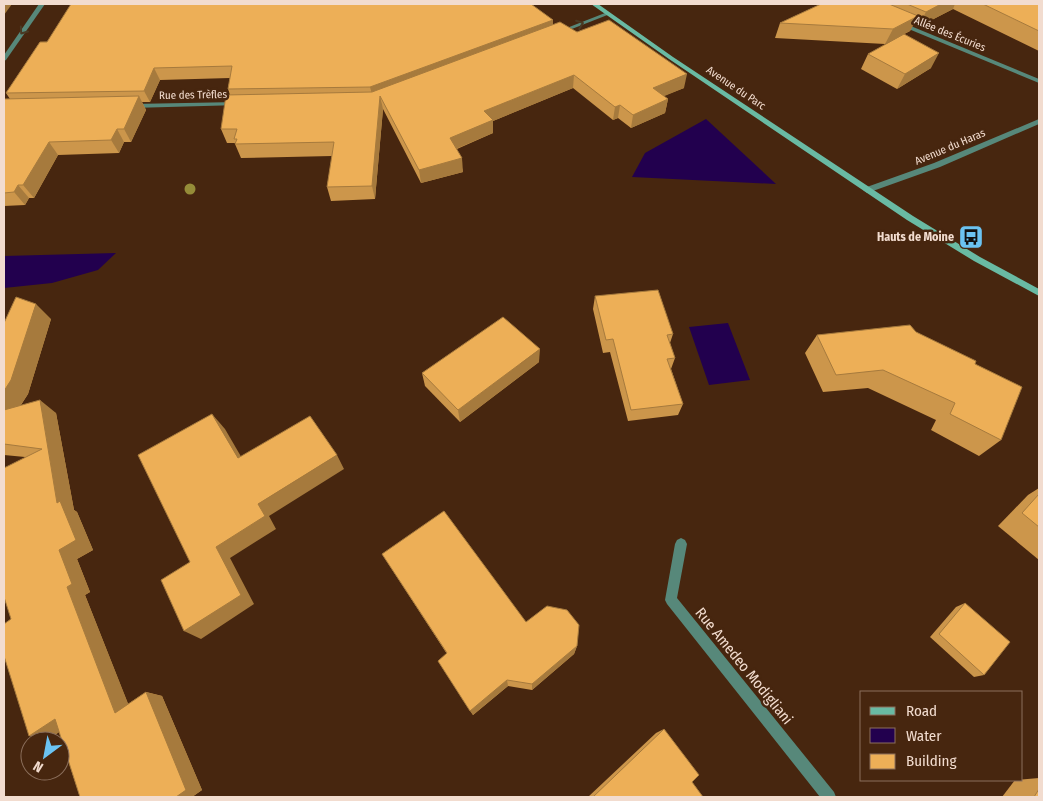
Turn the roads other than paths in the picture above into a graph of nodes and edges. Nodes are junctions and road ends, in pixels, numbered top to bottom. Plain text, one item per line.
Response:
1 (42, 4) edge
2 (594, 4) edge
3 (607, 14) junction
4 (891, 20) edge
5 (545, 37) edge
6 (4, 59) edge
7 (1039, 81) edge
8 (248, 104) edge
9 (122, 106) edge
10 (1039, 121) edge
11 (867, 190) junction
12 (1039, 293) edge
13 (681, 544) dead end
14 (829, 797) edge

1 -> 6 street
2 - 3 street, Avenue du Parc
5 -> 3 street
3 - 11 street, Avenue du Parc
4 - 7 street, Allée des Écuries
8 - 9 street, Rue des Trèfles
10 - 11 street, Avenue du Haras
11 - 12 street, Avenue du Parc
13 - 14 street, Rue Amedeo Modigliani

